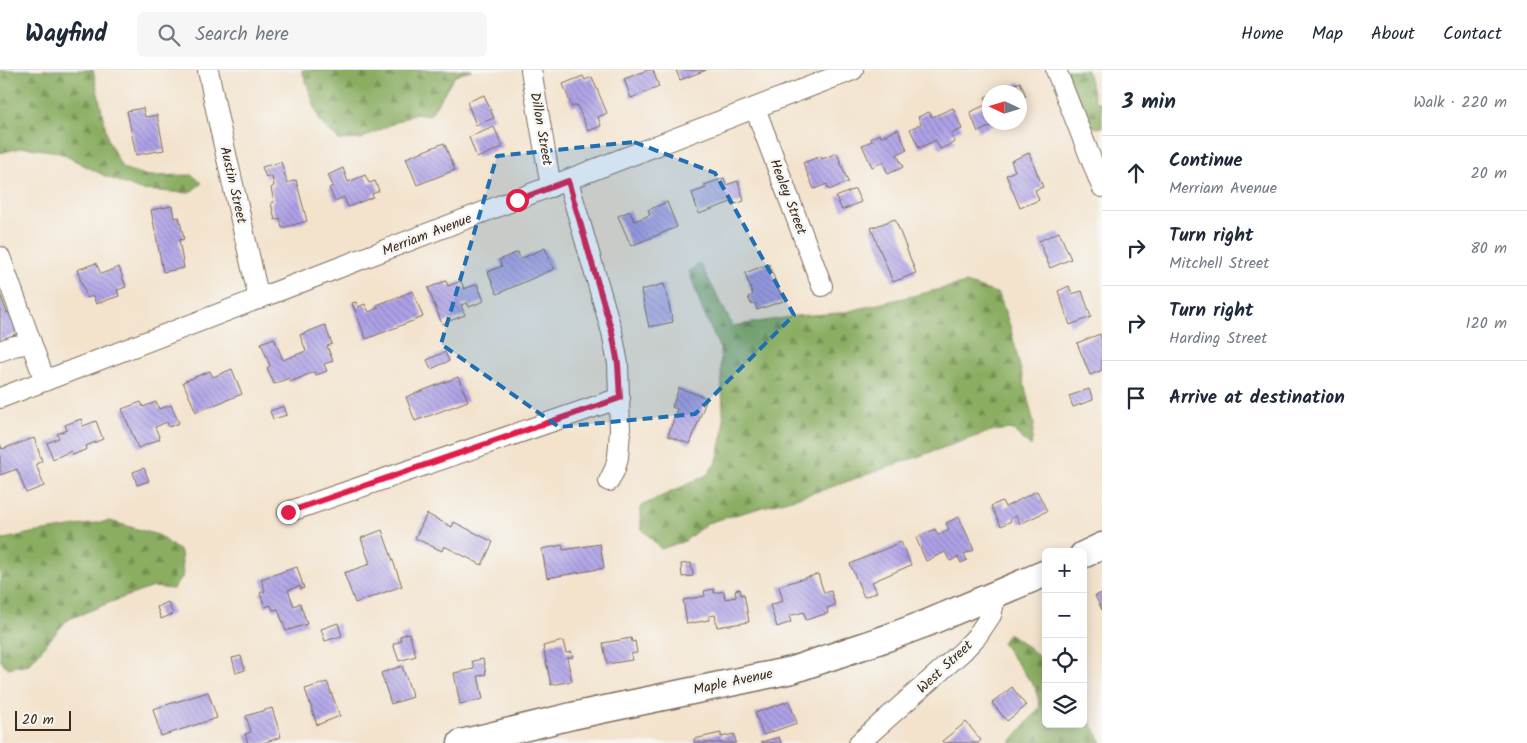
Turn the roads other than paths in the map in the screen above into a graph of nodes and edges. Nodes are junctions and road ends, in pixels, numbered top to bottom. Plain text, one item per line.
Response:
1 (208, 70) edge
2 (531, 70) edge
3 (853, 70) edge
4 (1056, 70) edge
5 (755, 108) junction
6 (560, 184) junction
7 (1102, 187) edge
8 (0, 256) edge
9 (822, 286) dead end
10 (259, 300) junction
11 (31, 343) junction
12 (0, 351) edge
13 (45, 381) junction
14 (0, 398) edge
15 (620, 398) junction
16 (609, 481) dead end
17 (288, 512) dead end
18 (1102, 546) edge
19 (1087, 553) edge
20 (1042, 575) edge
21 (996, 595) junction
22 (461, 743) edge
23 (859, 743) edge

1 - 10 street, Austin Street
2 - 6 street, Dillon Street
3 - 5 street, Merriam Avenue
4 - 7 street
5 - 6 street, Merriam Avenue
5 - 9 street, Healey Street
6 - 10 street, Merriam Avenue
6 - 15 street, Dillon Street
8 - 11 street
10 - 13 street, Merriam Avenue
11 - 12 street
11 - 13 street
13 - 14 street, Merriam Avenue
15 - 16 street, Dillon Street
15 - 17 street
18 - 19 main road
20 - 21 main road
21 - 22 main road, Maple Avenue
21 - 23 street, West Street

